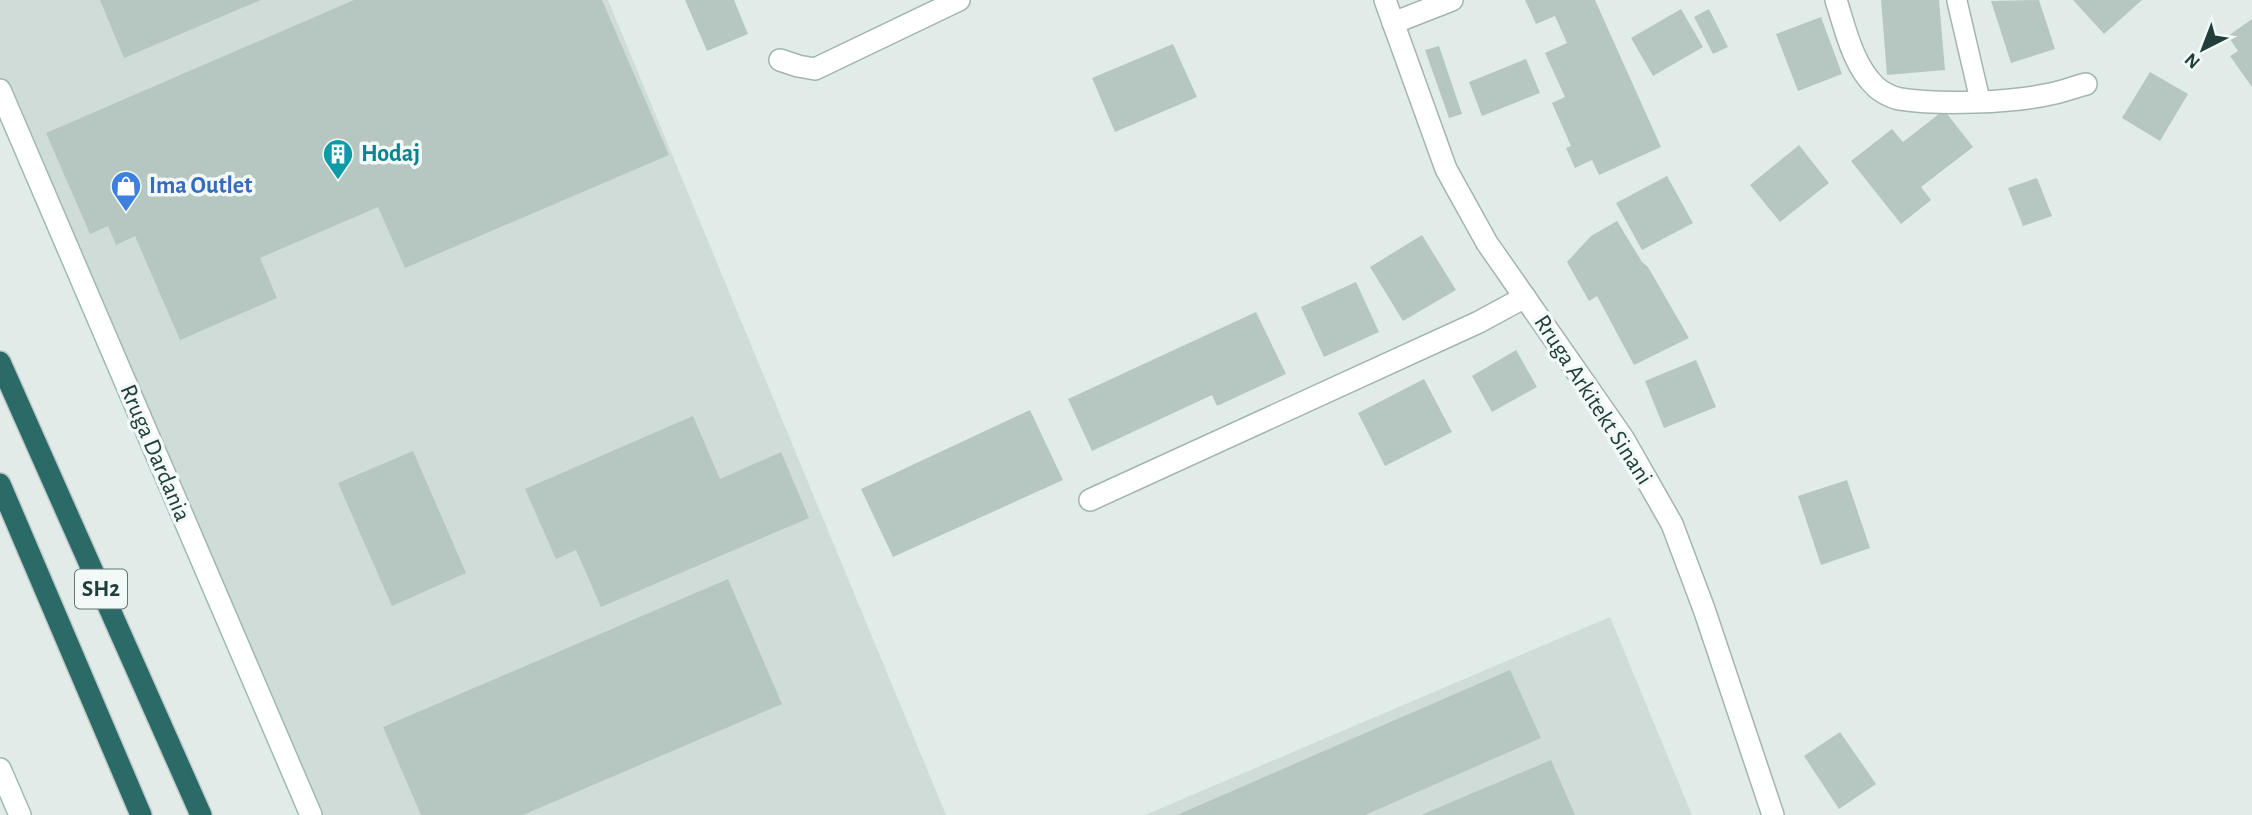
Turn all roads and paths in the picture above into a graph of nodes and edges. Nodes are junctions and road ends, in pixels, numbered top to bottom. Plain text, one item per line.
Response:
1 (959, 0) edge
2 (1385, 0) edge
3 (1452, 0) edge
4 (1836, 0) edge
5 (1957, 1) edge
6 (1393, 23) junction
7 (779, 60) dead end
8 (2086, 84) dead end
9 (0, 90) edge
10 (1980, 100) junction
11 (1525, 297) junction
12 (0, 362) edge
13 (0, 484) edge
14 (1090, 500) dead end
15 (0, 769) edge
16 (20, 815) edge
17 (141, 815) edge
18 (201, 815) edge
19 (311, 815) edge
20 (1773, 815) edge

1 - 7 street
2 - 6 street, Rruga Arkitekt Sinani
3 - 6 street
4 - 10 street
5 - 10 lane
6 - 11 street, Rruga Arkitekt Sinani
8 - 10 street
9 - 19 street, Rruga Dardania
11 - 14 street
11 - 20 street, Rruga Arkitekt Sinani
12 - 18 highway, SH2
13 - 17 highway, SH2
15 - 16 street

